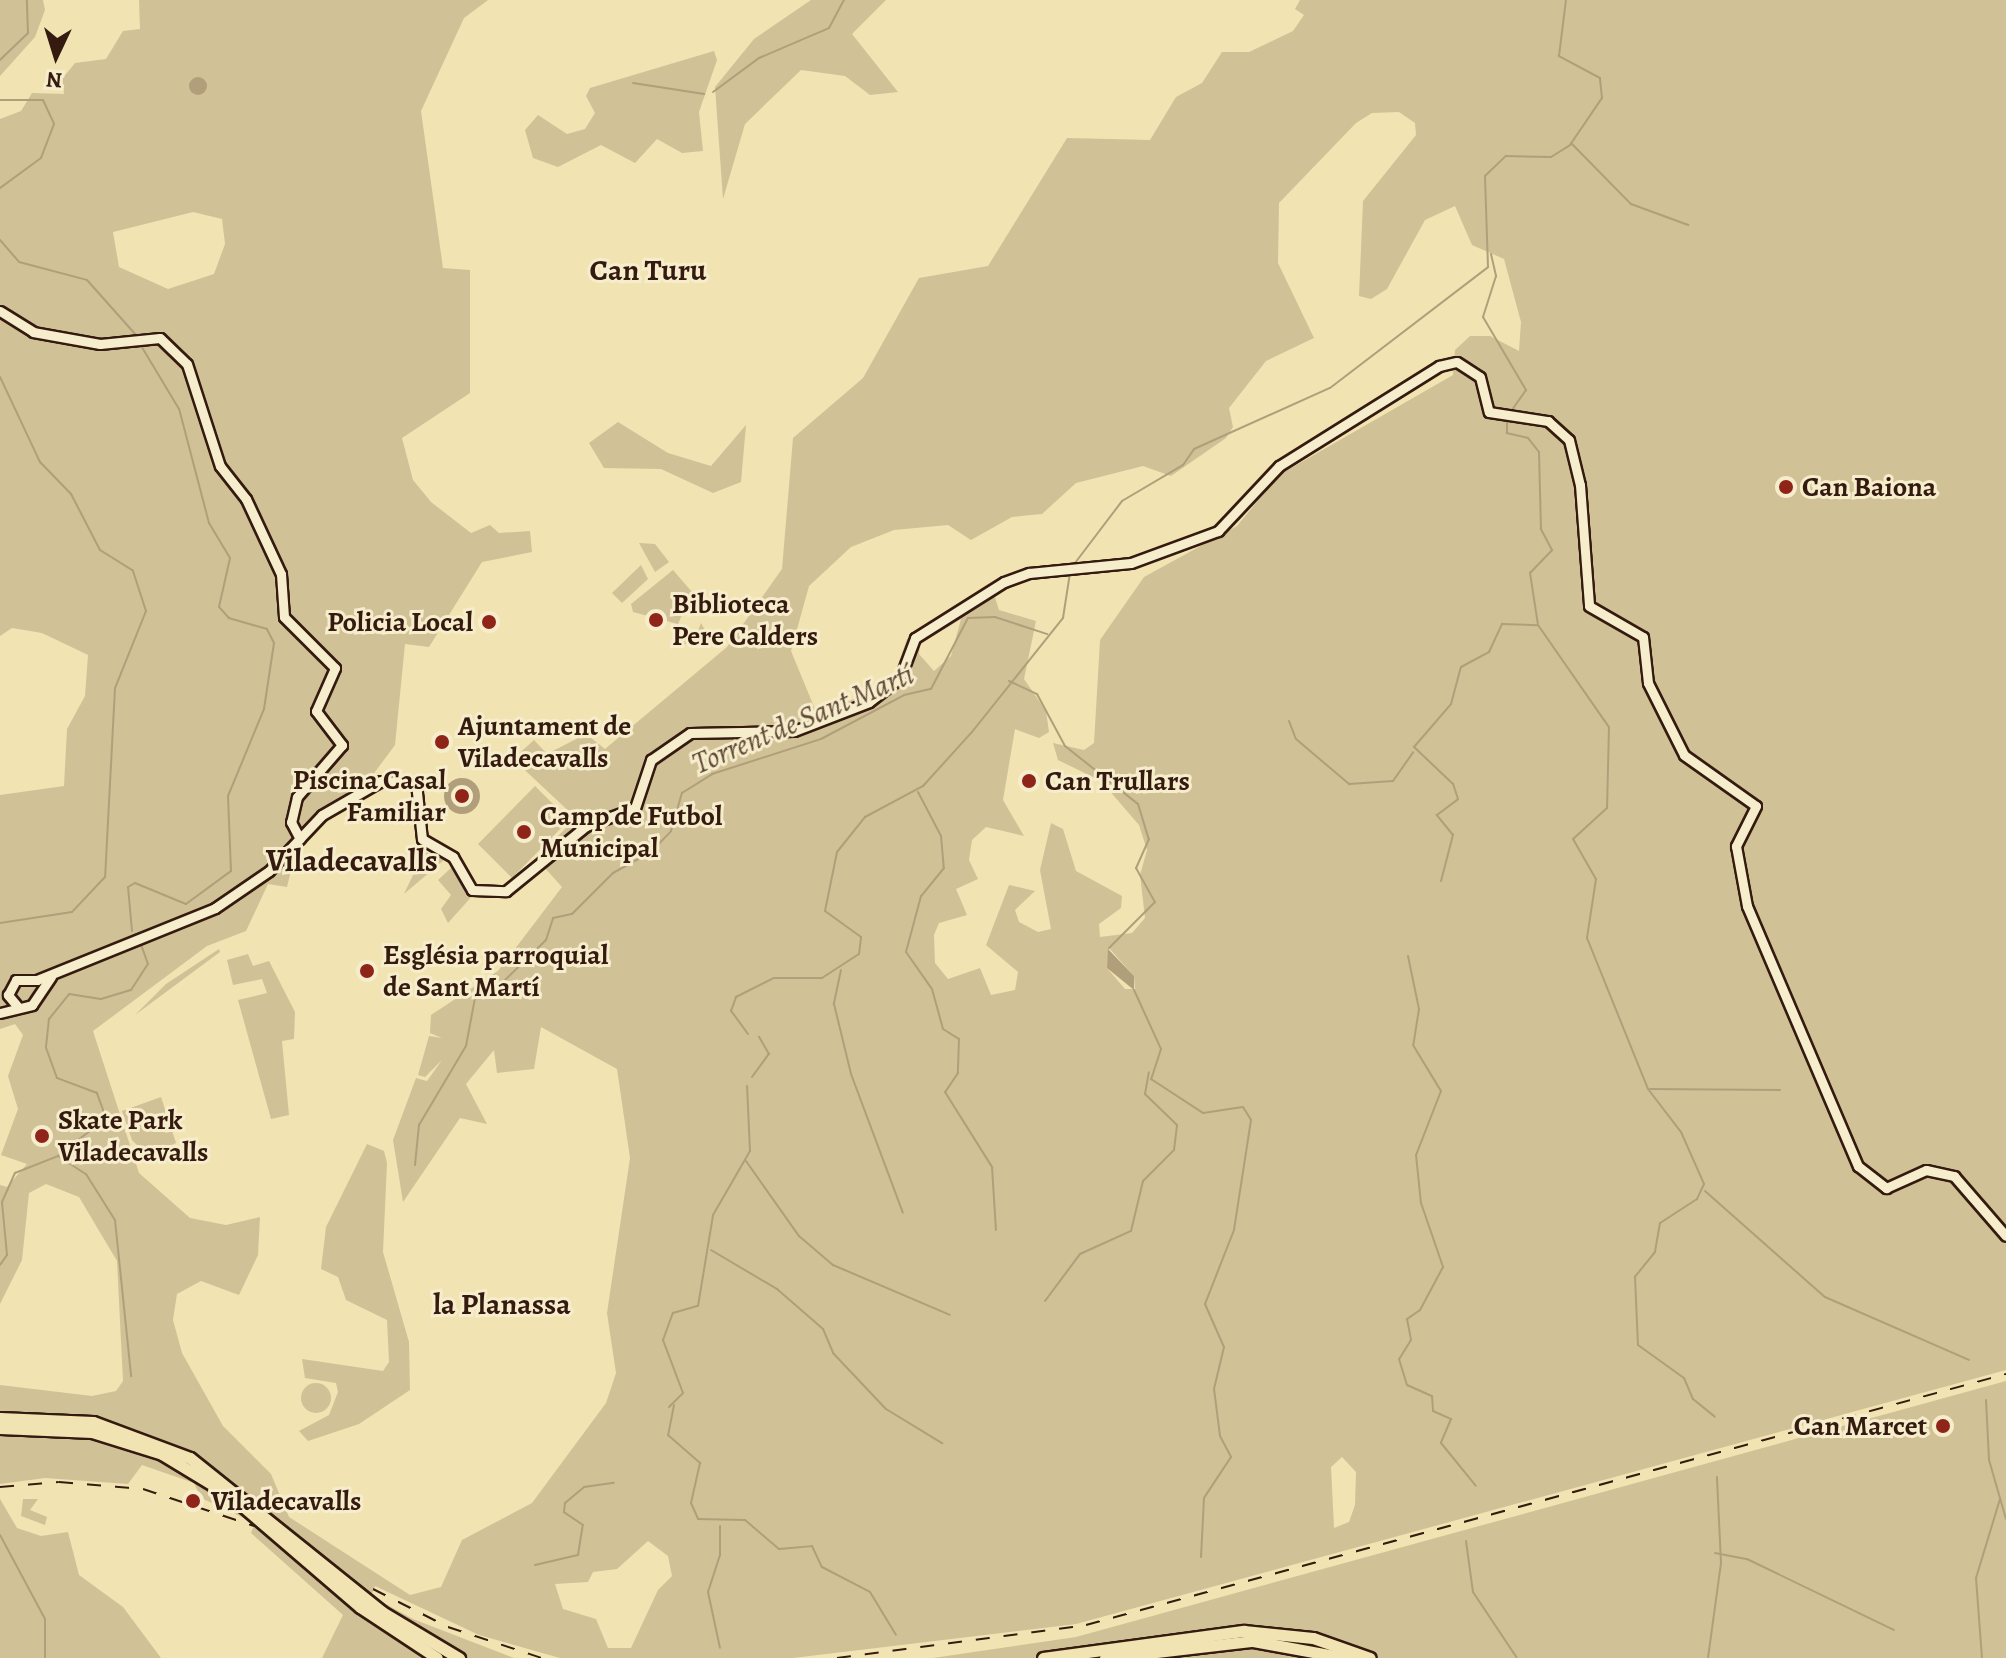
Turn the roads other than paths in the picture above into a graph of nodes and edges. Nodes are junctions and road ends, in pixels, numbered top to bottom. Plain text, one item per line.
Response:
1 (0, 311) edge
2 (300, 839) junction
3 (60, 970) junction
4 (31, 981) junction
5 (38, 991) junction
6 (9, 999) junction
7 (18, 1007) junction
8 (2006, 1236) edge
9 (0, 1416) edge
10 (0, 1428) edge
11 (0, 1434) edge
12 (177, 1462) junction
13 (437, 1658) edge
14 (459, 1658) edge
15 (1043, 1658) edge
16 (1105, 1658) edge
17 (1346, 1658) edge
18 (1370, 1658) edge

1 - 2 street
2 - 3 street
2 - 8 street
3 - 4 street
3 - 5 street
4 - 5 street
4 - 6 street
5 - 7 street
6 - 7 street
6 - 7 street
9 - 14 highway
10 - 12 highway
11 - 12 highway
12 - 13 highway
15 - 18 highway
16 - 17 highway

